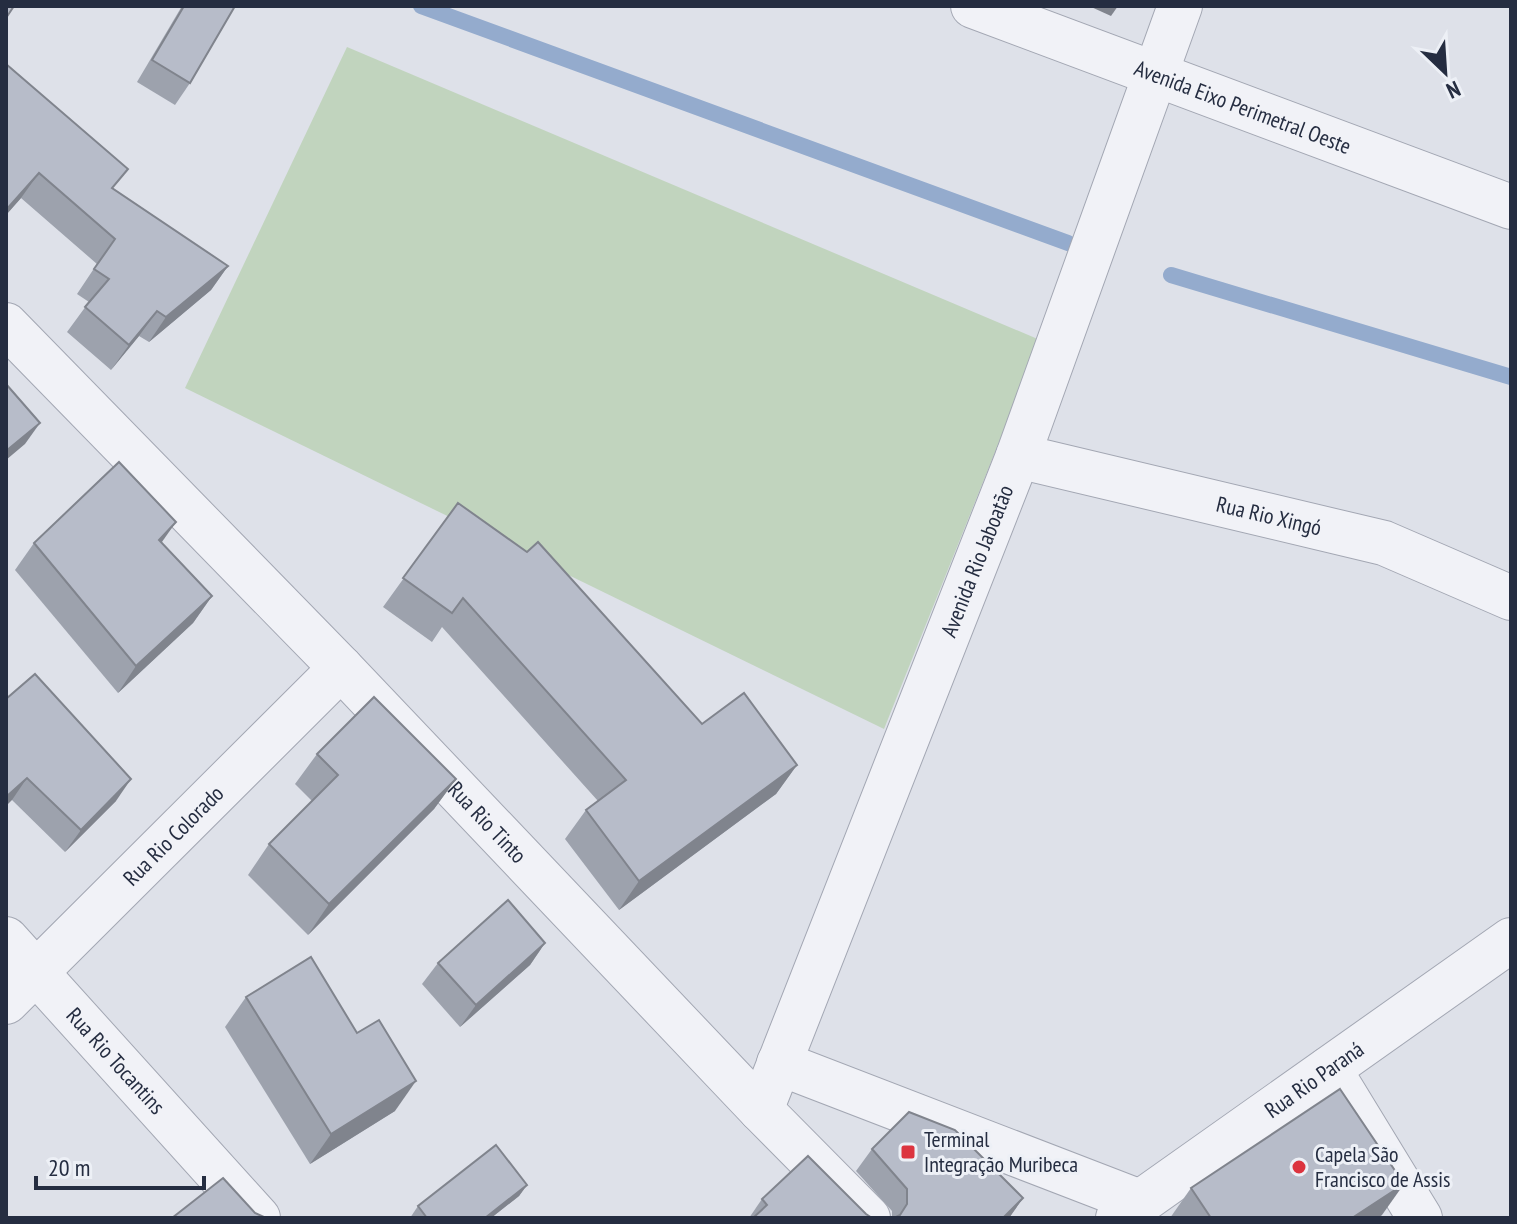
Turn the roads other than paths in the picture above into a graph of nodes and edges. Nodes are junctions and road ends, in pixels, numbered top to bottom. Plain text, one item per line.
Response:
1 (973, 6) edge
2 (1180, 6) edge
3 (1154, 73) junction
4 (1511, 207) edge
5 (6, 325) edge
6 (1018, 456) junction
7 (1511, 598) edge
8 (341, 668) junction
9 (6, 939) edge
10 (1511, 940) edge
11 (38, 972) junction
12 (6, 1002) edge
13 (779, 1063) junction
14 (1329, 1069) junction
15 (761, 1110) junction
16 (1129, 1210) edge
17 (258, 1218) edge
18 (868, 1218) edge
19 (1420, 1218) edge

1 - 3 street, Avenida Eixo Perimetral Oeste
2 - 3 street, Avenida Rio Jaboatão
3 - 4 street, Avenida Eixo Perimetral Oeste
3 - 6 street, Avenida Rio Jaboatão
5 - 8 street, Rua Rio Tinto
6 - 7 street, Rua Rio Xingó
6 - 13 street, Avenida Rio Jaboatão
8 - 11 street, Rua Rio Colorado
8 - 15 street, Rua Rio Tinto
9 - 11 street, Rua Rio Tocantins
10 - 14 street, Rua Rio Paraná
11 - 12 street, Rua Rio Colorado
11 - 17 street, Rua Rio Tocantins
13 - 15 street, Avenida Rio Jaboatão
13 - 16 street
14 - 16 street, Rua Rio Paraná
14 - 19 street
15 - 18 street, Rua Rio Tinto

